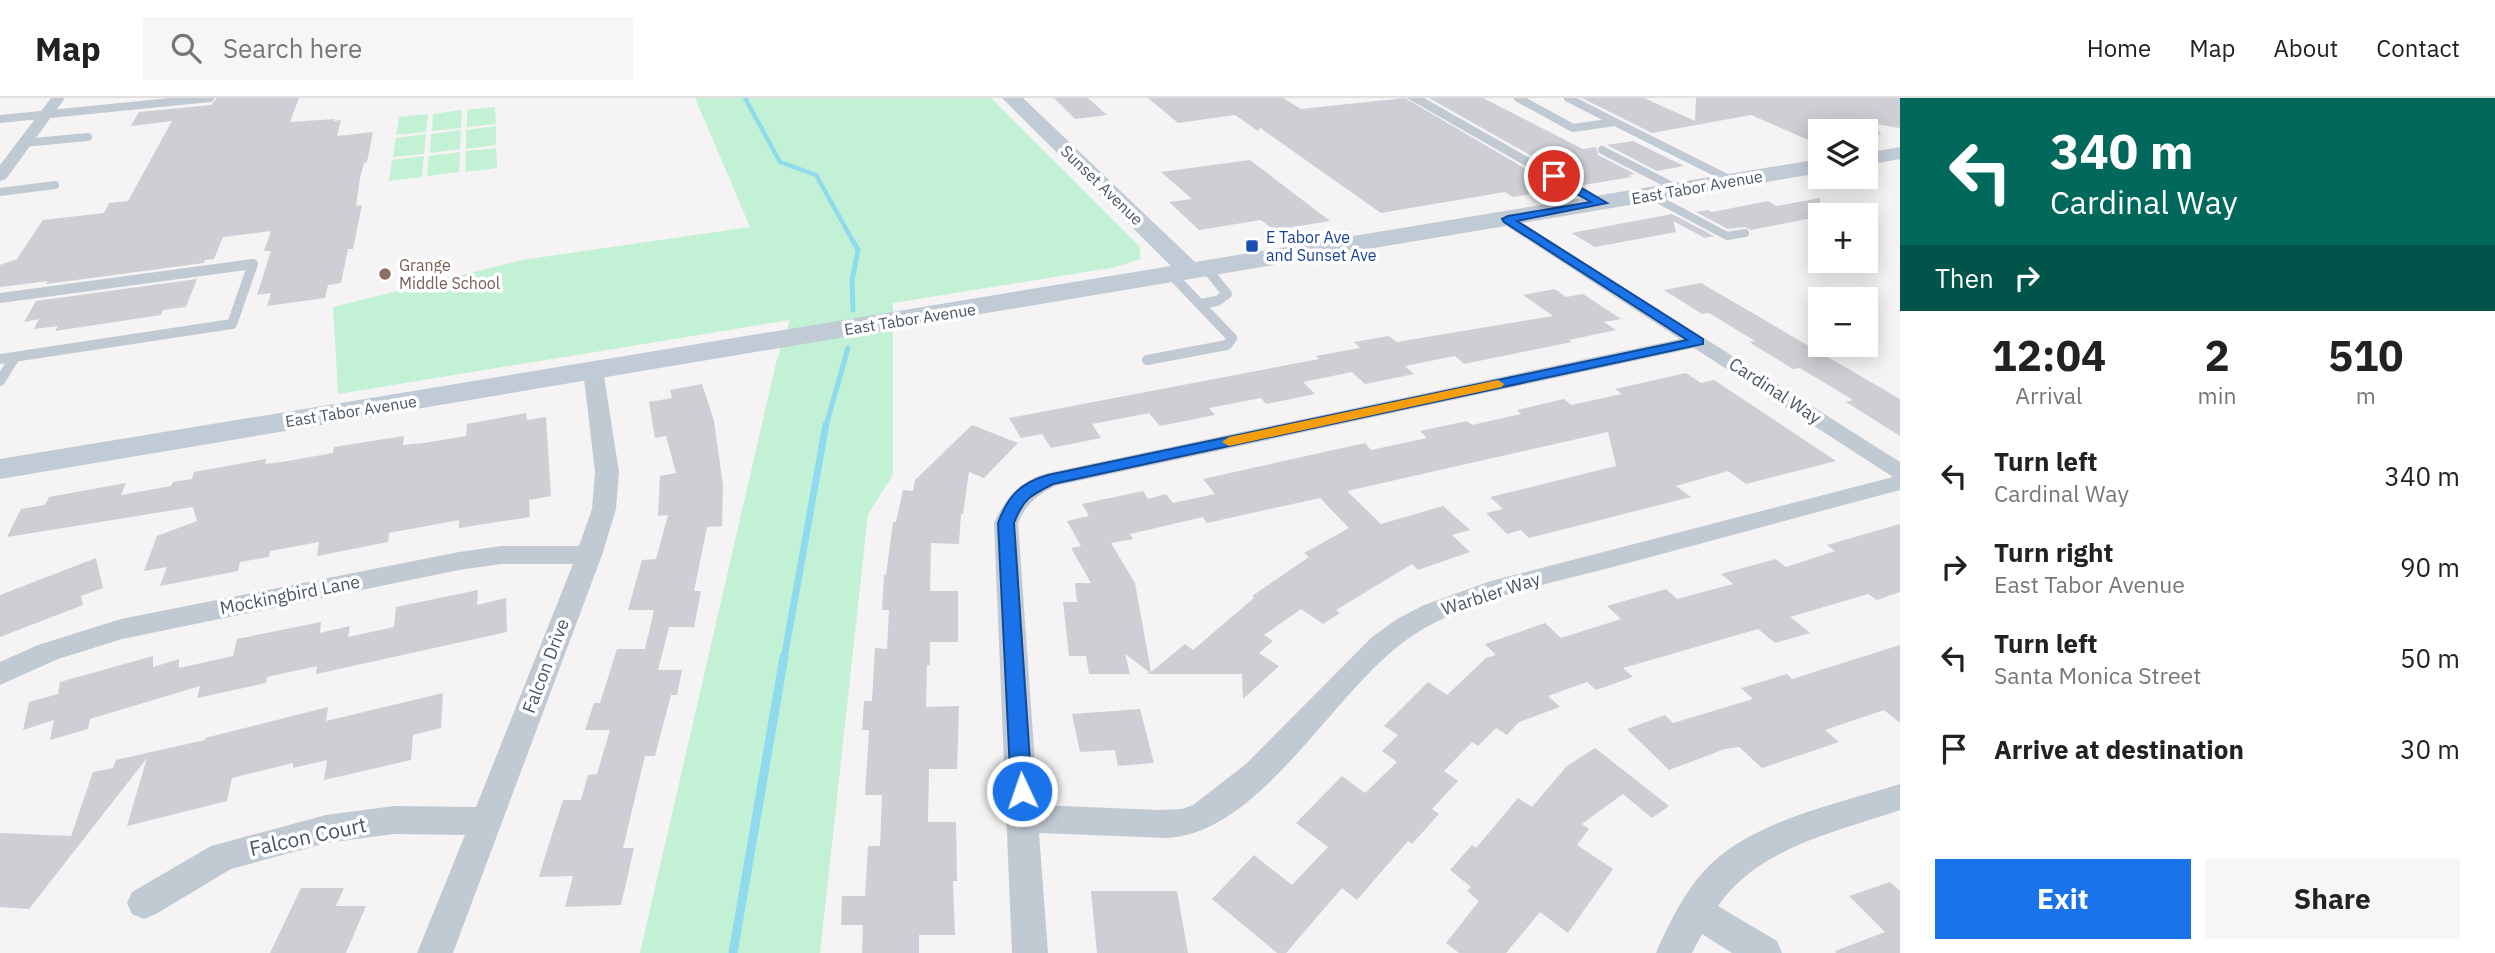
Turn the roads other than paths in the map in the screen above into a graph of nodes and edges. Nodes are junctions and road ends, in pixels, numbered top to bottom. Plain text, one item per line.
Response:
1 (58, 98) edge
2 (115, 98) edge
3 (210, 98) edge
4 (1012, 98) edge
5 (1414, 98) edge
6 (1518, 98) edge
7 (1568, 98) edge
8 (108, 108) junction
9 (45, 115) junction
10 (0, 119) edge
11 (1615, 122) junction
12 (88, 137) dead end
13 (6, 142) dead end
14 (24, 142) junction
15 (1602, 150) dead end
16 (1900, 153) edge
17 (1878, 157) edge
18 (1808, 168) edge
19 (0, 176) edge
20 (1733, 181) junction
21 (55, 185) dead end
22 (1680, 190) junction
23 (0, 192) edge
24 (1650, 195) junction
25 (1601, 203) junction
26 (1508, 219) junction
27 (1745, 233) dead end
28 (1727, 236) junction
29 (1711, 240) dead end
30 (1190, 272) junction
31 (0, 298) edge
32 (1200, 304) junction
33 (1698, 341) junction
34 (15, 357) junction
35 (0, 359) edge
36 (1147, 360) dead end
37 (593, 370) junction
38 (0, 382) edge
39 (0, 470) edge
40 (1900, 472) edge
41 (1900, 483) edge
42 (589, 555) junction
43 (0, 674) edge
44 (1900, 797) edge
45 (1023, 818) junction
46 (485, 821) junction
47 (144, 902) dead end
48 (1696, 912) junction
49 (435, 953) edge
50 (1030, 953) edge
51 (1674, 953) edge
52 (1764, 953) edge

1 - 9 street
2 - 8 lane
3 - 8 lane
4 - 30 main road, Sunset Avenue
5 - 25 street
6 - 11 lane
7 - 11 lane
8 - 9 lane
9 - 10 lane
9 - 14 street
11 - 20 lane
12 - 14 lane
13 - 14 street
14 - 19 street
15 - 22 lane
16 - 17 main road
18 - 20 main road, East Tabor Avenue
20 - 22 main road, East Tabor Avenue
21 - 23 lane
22 - 24 main road, East Tabor Avenue
24 - 25 main road, East Tabor Avenue
24 - 28 lane
25 - 26 main road, East Tabor Avenue
26 - 30 main road, East Tabor Avenue
26 - 33 street, Cardinal Way
27 - 28 lane
28 - 29 lane
30 - 32 lane
30 - 32 lane
30 - 37 main road, East Tabor Avenue
31 - 34 lane
32 - 36 lane
33 - 40 street, Cardinal Way
33 - 45 street
34 - 35 lane
34 - 38 lane
37 - 39 main road, East Tabor Avenue
37 - 42 street, Falcon Drive
41 - 45 street, Warbler Way
42 - 43 street, Mockingbird Lane
42 - 46 street, Falcon Drive
44 - 48 street
45 - 50 street
46 - 47 street, Falcon Court
46 - 49 street, Falcon Drive
48 - 51 street
48 - 52 street

